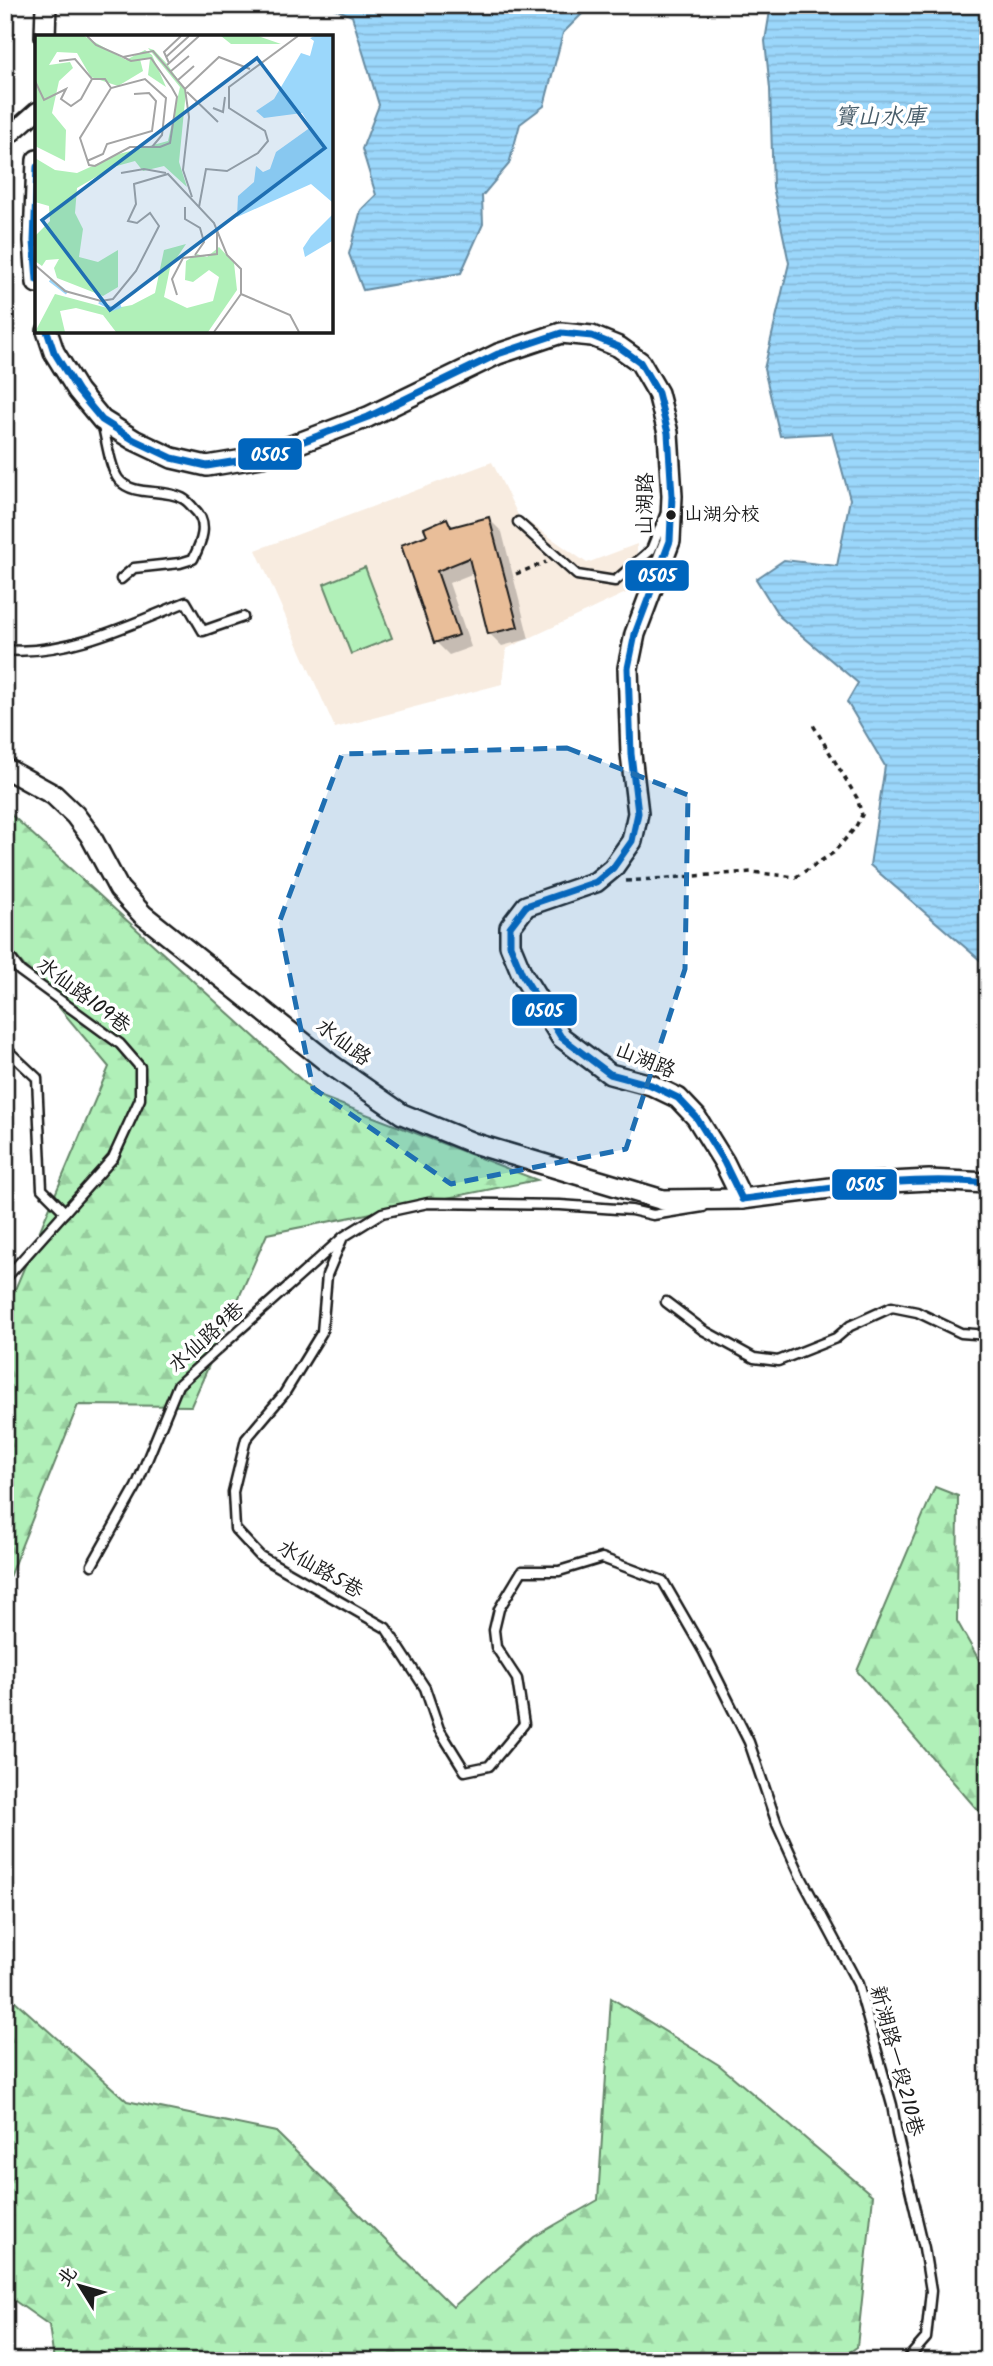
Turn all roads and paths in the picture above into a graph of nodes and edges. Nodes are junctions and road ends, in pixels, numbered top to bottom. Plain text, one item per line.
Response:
1 (46, 5) edge
2 (45, 35) edge
3 (35, 113) edge
4 (5, 139) edge
5 (35, 214) edge
6 (35, 255) edge
7 (47, 332) edge
8 (102, 420) junction
9 (672, 496) junction
10 (518, 522) dead end
11 (558, 558) junction
12 (516, 574) dead end
13 (121, 579) dead end
14 (243, 617) dead end
15 (5, 650) edge
16 (813, 725) dead end
17 (5, 768) edge
18 (596, 883) junction
19 (5, 951) edge
20 (5, 1048) edge
21 (979, 1182) edge
22 (988, 1189) edge
23 (742, 1199) junction
24 (65, 1212) junction
25 (343, 1237) junction
26 (5, 1279) edge
27 (666, 1302) dead end
28 (988, 1335) edge
29 (92, 1565) dead end
30 (749, 1742) joint
31 (906, 2361) edge

1 - 2 street
3 - 4 street
5 - 6 street
7 - 8 street, 山湖路
8 - 9 street, 山湖路
8 - 13 lane
9 - 11 lane
9 - 18 street, 山湖路
10 - 11 lane
11 - 12 path
14 - 15 lane
16 - 18 path
17 - 23 street, 水仙路
18 - 23 street, 山湖路
19 - 24 lane, 水仙路109巷
20 - 24 lane
21 - 22 lane
21 - 23 street, 水仙路
23 - 25 lane
24 - 26 lane, 水仙路109巷
25 - 29 lane, 水仙路9巷
25 - 30 lane, 水仙路5巷
27 - 28 lane
30 - 31 lane, 新湖路一段210巷

